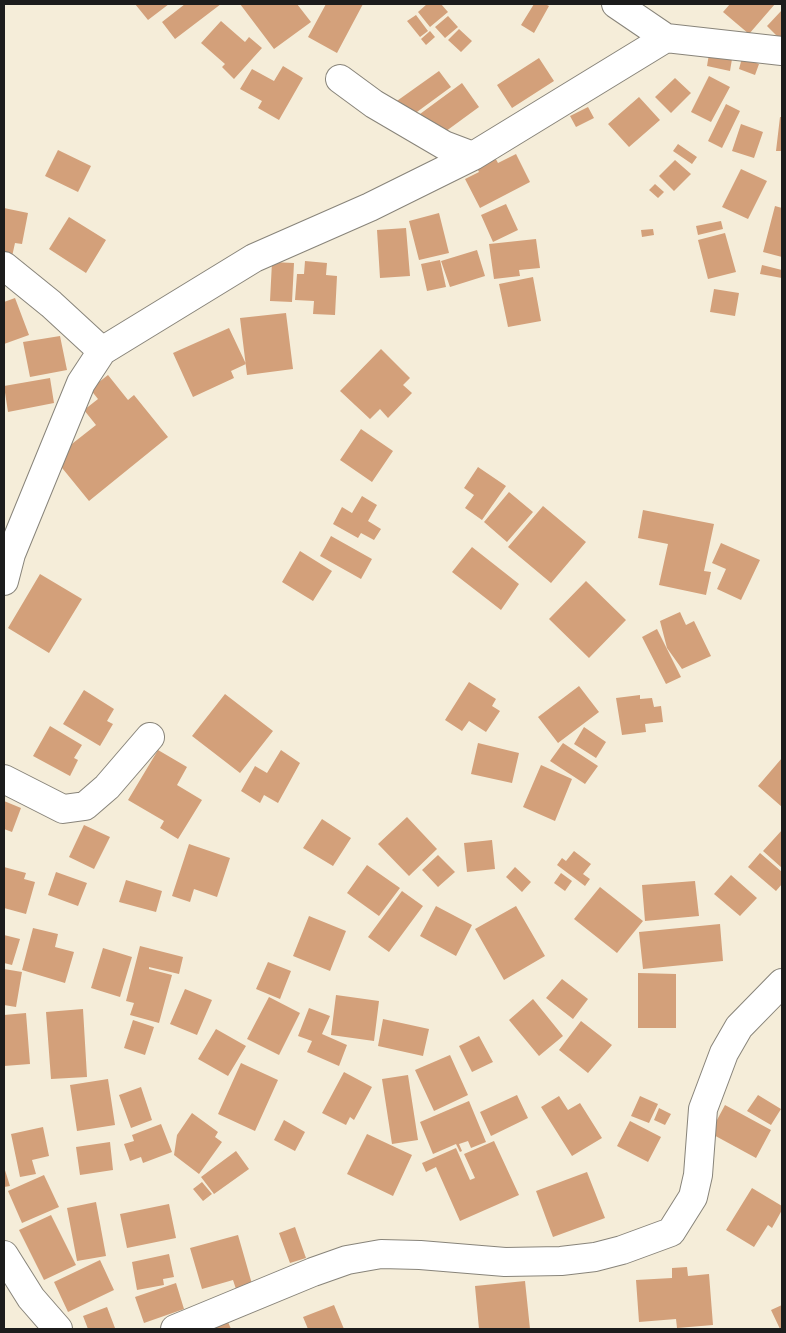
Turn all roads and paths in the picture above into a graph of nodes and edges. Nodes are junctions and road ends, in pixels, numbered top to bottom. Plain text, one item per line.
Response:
1 (616, 4) edge
2 (666, 38) junction
3 (782, 51) edge
4 (340, 79) dead end
5 (473, 156) junction
6 (4, 266) edge
7 (102, 351) junction
8 (4, 581) edge
9 (150, 737) dead end
10 (4, 779) edge
11 (782, 983) edge
12 (4, 1255) edge
13 (58, 1329) edge
14 (175, 1329) edge

1 - 2 street
2 - 3 street
2 - 5 street
4 - 5 street
5 - 7 street
6 - 7 street
7 - 8 street
9 - 10 street
11 - 14 street
12 - 13 street

